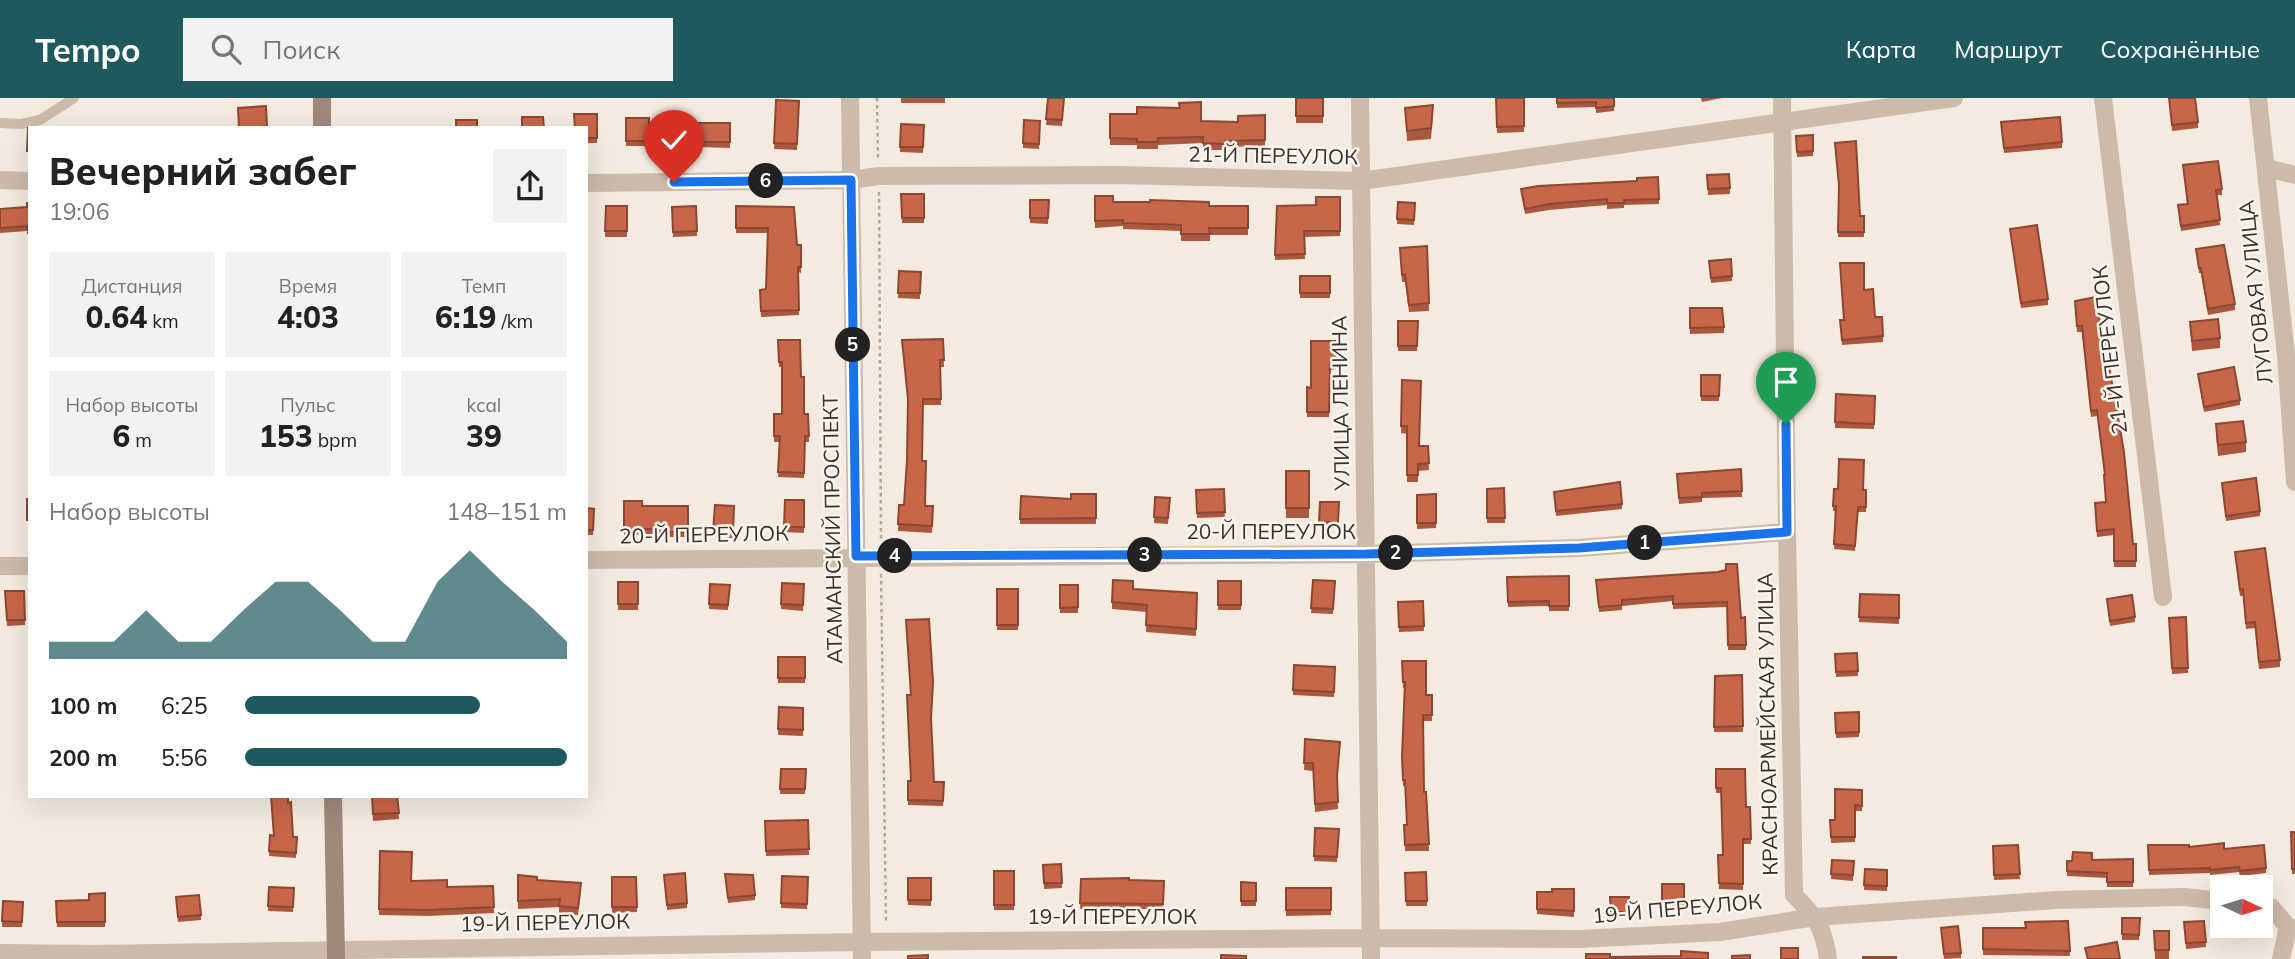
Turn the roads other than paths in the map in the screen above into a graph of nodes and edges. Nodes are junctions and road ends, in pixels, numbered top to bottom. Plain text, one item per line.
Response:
1 (74, 98) edge
2 (322, 98) edge
3 (850, 98) edge
4 (1360, 98) edge
5 (1782, 98) edge
6 (1954, 98) edge
7 (2103, 98) edge
8 (2258, 98) edge
9 (0, 123) edge
10 (1783, 123) junction
11 (322, 126) edge
12 (2266, 168) junction
13 (2295, 175) edge
14 (0, 180) edge
15 (851, 180) junction
16 (28, 181) edge
17 (1362, 181) junction
18 (588, 183) edge
19 (2295, 482) edge
20 (1787, 532) junction
21 (1366, 554) junction
22 (856, 556) junction
23 (588, 560) edge
24 (0, 566) edge
25 (28, 566) edge
26 (2163, 597) dead end
27 (333, 798) edge
28 (2210, 900) edge
29 (2273, 909) edge
30 (1815, 917) junction
31 (2292, 928) edge
32 (1371, 938) junction
33 (862, 950) edge
34 (0, 953) edge
35 (336, 954) edge
36 (1371, 959) edge
37 (1828, 959) edge
38 (2281, 959) edge

1 - 9 lane
2 - 11 main road
3 - 15 street, АТАМАНСКИЙ ПРОСПЕКТ
4 - 17 street, УЛИЦА ЛЕНИНА
5 - 10 street, КРАСНОАРМЕЙСКАЯ УЛИЦА
6 - 10 street, 21-Й ПЕРЕУЛОК
7 - 26 street, 21-Й ПЕРЕУЛОК
8 - 12 street, ЛУГОВАЯ УЛИЦА
10 - 17 street, 21-Й ПЕРЕУЛОК
10 - 20 street, КРАСНОАРМЕЙСКАЯ УЛИЦА
12 - 13 street
12 - 19 street, ЛУГОВАЯ УЛИЦА
14 - 16 street
15 - 17 street, 21-Й ПЕРЕУЛОК
15 - 18 street, 21-Й ПЕРЕУЛОК
15 - 22 street, АТАМАНСКИЙ ПРОСПЕКТ
17 - 21 street, УЛИЦА ЛЕНИНА
20 - 21 street, 20-Й ПЕРЕУЛОК
20 - 30 street, КРАСНОАРМЕЙСКАЯ УЛИЦА
21 - 22 street, 20-Й ПЕРЕУЛОК
21 - 32 street, УЛИЦА ЛЕНИНА
22 - 23 street, 20-Й ПЕРЕУЛОК
22 - 33 street, АТАМАНСКИЙ ПРОСПЕКТ
24 - 25 street
27 - 35 main road
28 - 30 street, 19-Й ПЕРЕУЛОК
29 - 31 street
30 - 32 street, 19-Й ПЕРЕУЛОК
30 - 37 street, КРАСНОАРМЕЙСКАЯ УЛИЦА
31 - 38 street
32 - 33 street, 19-Й ПЕРЕУЛОК
32 - 36 street, УЛИЦА ЛЕНИНА
33 - 35 street, 19-Й ПЕРЕУЛОК
34 - 35 street, 19-Й ПЕРЕУЛОК

